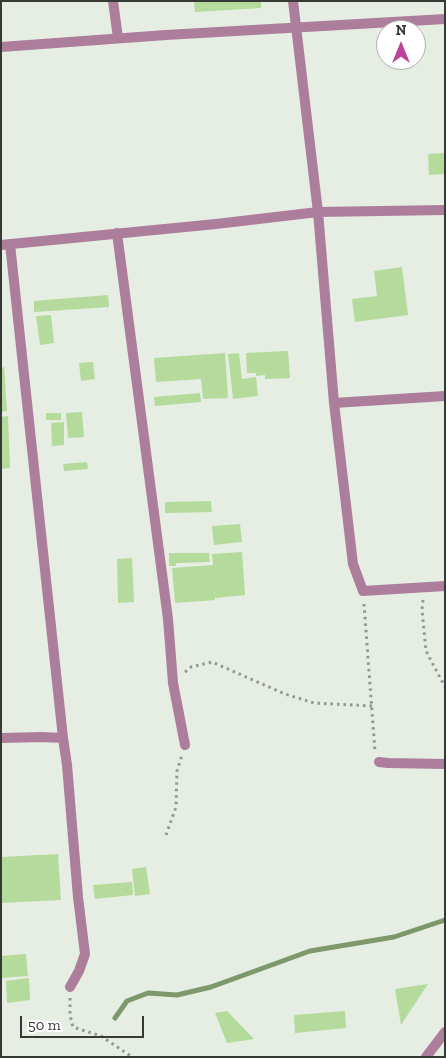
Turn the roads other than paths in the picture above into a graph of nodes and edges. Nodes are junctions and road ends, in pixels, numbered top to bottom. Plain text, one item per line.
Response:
1 (113, 1) edge
2 (293, 1) edge
3 (445, 18) edge
4 (297, 27) junction
5 (118, 38) junction
6 (1, 47) edge
7 (445, 210) edge
8 (318, 212) junction
9 (117, 233) junction
10 (5, 245) edge
11 (445, 396) edge
12 (334, 402) junction
13 (445, 586) edge
14 (1, 738) edge
15 (63, 738) junction
16 (185, 745) dead end
17 (379, 762) road end
18 (445, 764) edge
19 (70, 987) road end
20 (445, 1032) edge
21 (426, 1057) edge

1 - 5 street
2 - 4 street
3 - 4 street
4 - 5 street
4 - 8 street
5 - 6 street
7 - 8 street
8 - 9 street
8 - 12 street
9 - 10 street
9 - 16 street
10 - 15 street
11 - 12 street
12 - 13 street
14 - 15 street
15 - 19 street
17 - 18 street
20 - 21 street

